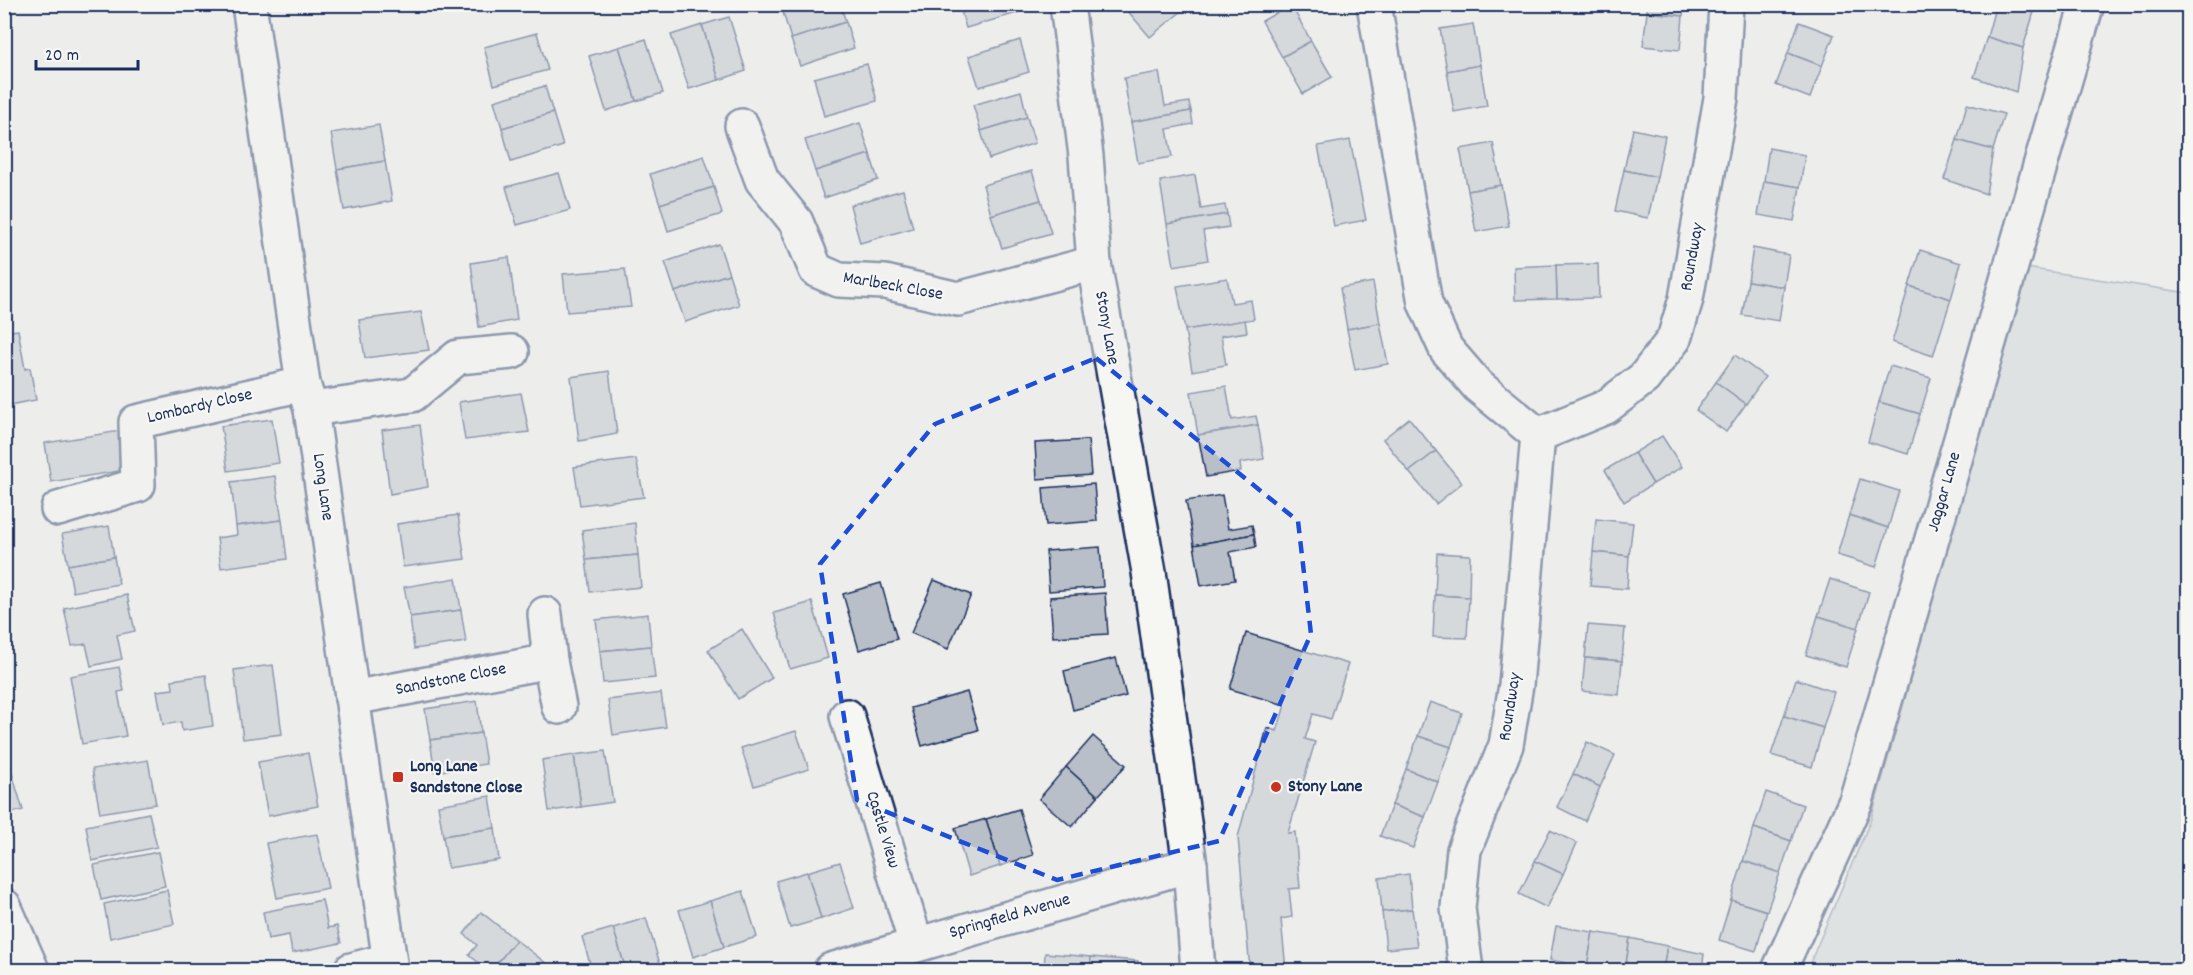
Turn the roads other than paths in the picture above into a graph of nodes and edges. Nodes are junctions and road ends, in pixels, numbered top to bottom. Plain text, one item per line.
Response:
1 (249, 4) edge
2 (1067, 4) edge
3 (1374, 4) edge
4 (1725, 4) edge
5 (2088, 4) edge
6 (742, 126) dead end
7 (1094, 263) junction
8 (512, 352) dead end
9 (307, 397) junction
10 (1538, 435) junction
11 (58, 509) dead end
12 (545, 614) dead end
13 (550, 661) junction
14 (352, 698) junction
15 (559, 707) dead end
16 (847, 716) dead end
17 (1190, 865) junction
18 (4, 906) edge
19 (916, 944) junction
20 (390, 965) edge
21 (32, 970) edge
22 (351, 970) edge
23 (831, 970) edge
24 (1198, 970) edge
25 (1466, 970) edge
26 (1779, 970) edge

1 - 9 street, Long Lane
2 - 7 street, Stony Lane
3 - 10 street
4 - 10 street, Roundway
5 - 26 street, Jaggar Lane
6 - 7 street, Marlbeck Close
7 - 17 street, Stony Lane
8 - 9 street
9 - 11 street, Lombardy Close
9 - 14 street, Long Lane
10 - 25 street, Roundway
12 - 13 street
13 - 14 street, Sandstone Close
13 - 15 street
14 - 20 street, Long Lane
16 - 19 street, Castle View
17 - 19 street, Springfield Avenue
17 - 24 street, Stony Lane
18 - 21 street
19 - 23 street, Springfield Avenue
20 - 22 street

